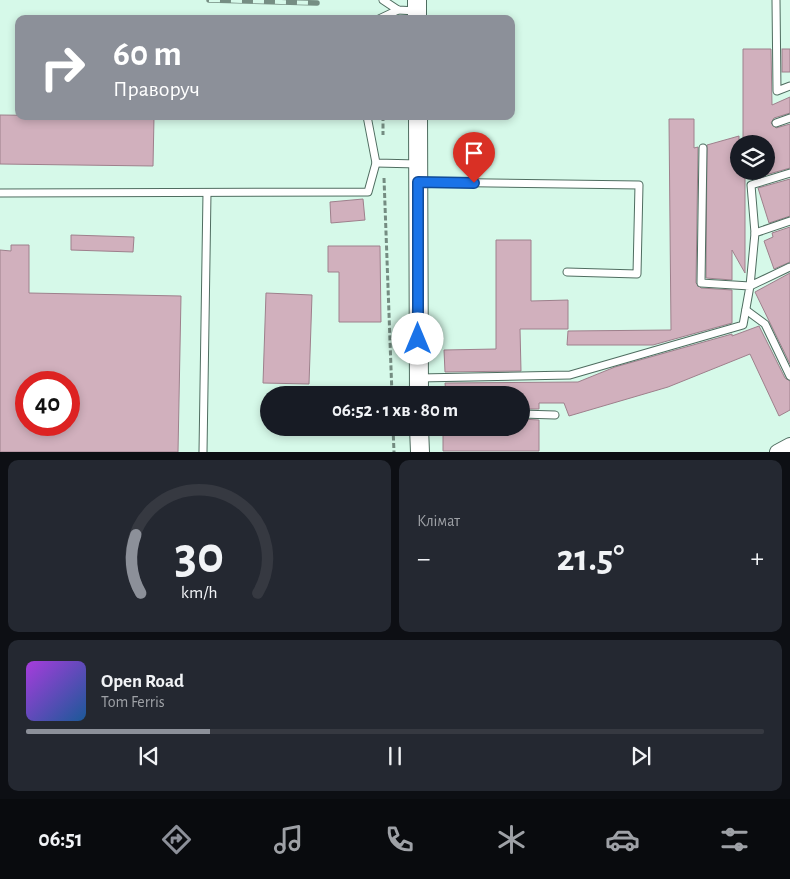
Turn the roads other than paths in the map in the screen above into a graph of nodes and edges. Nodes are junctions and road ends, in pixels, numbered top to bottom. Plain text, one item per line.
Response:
1 (383, 0) edge
2 (776, 0) edge
3 (398, 10) junction
4 (417, 10) edge
5 (387, 15) edge
6 (790, 86) edge
7 (790, 118) edge
8 (368, 120) edge
9 (418, 120) edge
10 (776, 123) dead end
11 (703, 148) dead end
12 (376, 163) junction
13 (418, 173) junction
14 (790, 174) edge
15 (0, 193) edge
16 (207, 193) junction
17 (790, 221) edge
18 (755, 233) junction
19 (790, 267) edge
20 (567, 272) dead end
21 (750, 286) junction
22 (746, 310) junction
23 (790, 376) edge
24 (419, 386) edge
25 (530, 414) edge
26 (556, 415) dead end
27 (419, 436) edge
28 (790, 445) edge
29 (203, 452) edge
30 (420, 452) edge
31 (777, 452) edge

1 - 3 lane
2 - 6 lane
3 - 4 lane
3 - 5 lane
7 - 10 lane
8 - 12 lane
9 - 13 street
11 - 21 lane
12 - 13 lane
12 - 16 lane
13 - 20 lane
13 - 24 street
14 - 18 lane
15 - 16 lane
16 - 29 lane
17 - 18 lane
18 - 21 lane
19 - 21 lane
21 - 22 lane
22 - 23 lane
22 - 24 lane
25 - 26 lane
27 - 30 street
28 - 31 street

